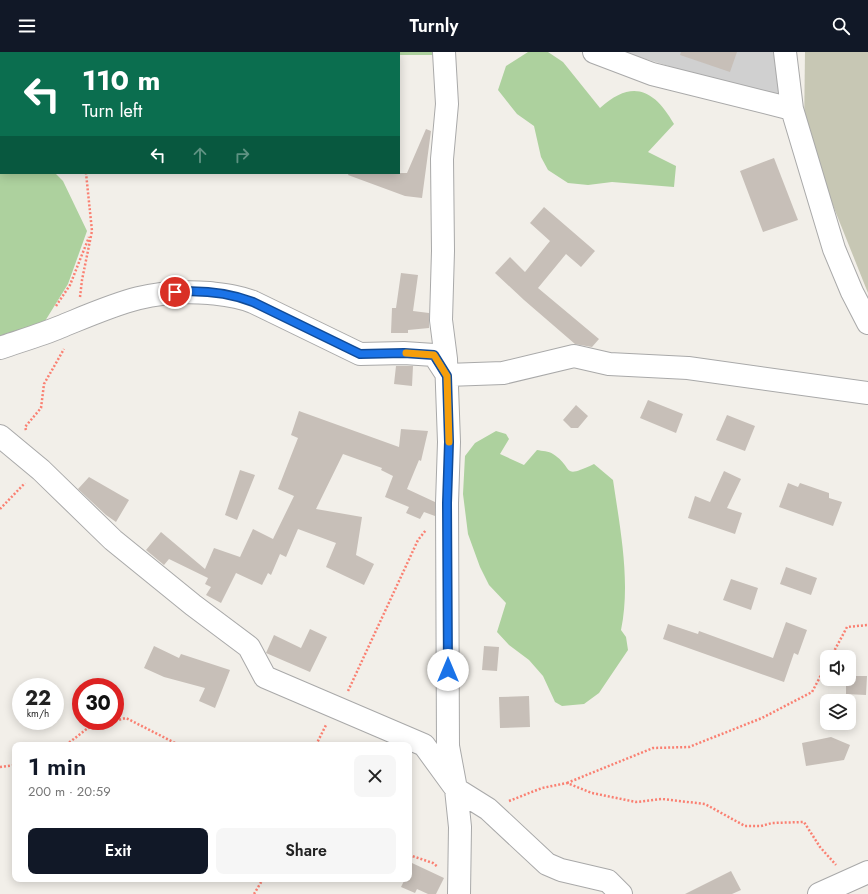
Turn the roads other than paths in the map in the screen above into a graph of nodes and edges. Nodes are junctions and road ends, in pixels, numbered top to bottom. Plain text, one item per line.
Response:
1 (444, 52) edge
2 (594, 52) edge
3 (785, 52) edge
4 (792, 109) junction
5 (868, 324) edge
6 (0, 348) edge
7 (447, 376) junction
8 (868, 393) edge
9 (0, 436) edge
10 (456, 789) junction
11 (859, 876) edge
12 (458, 888) edge
13 (621, 894) edge
14 (819, 894) edge

1 - 7 street
2 - 4 street
3 - 4 street
4 - 5 street
6 - 7 street
7 - 8 street
7 - 10 street
9 - 10 street
10 - 12 street
10 - 13 street
11 - 14 street

